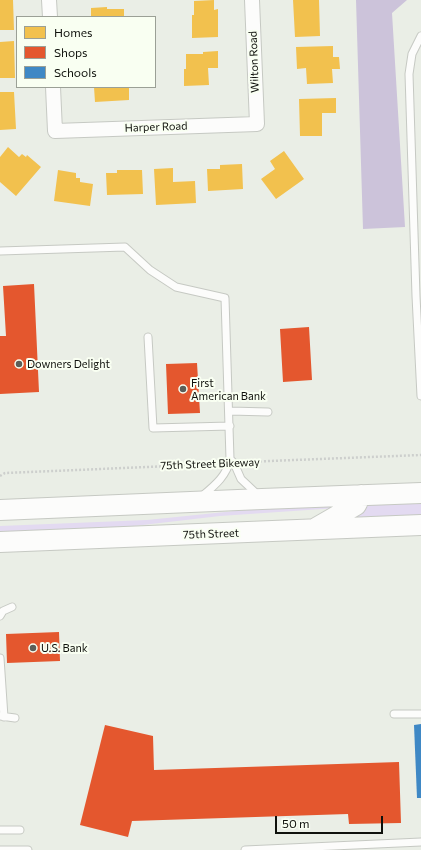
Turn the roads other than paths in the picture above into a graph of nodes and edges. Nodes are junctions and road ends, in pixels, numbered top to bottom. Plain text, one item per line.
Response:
1 (50, 0) edge
2 (252, 0) edge
3 (50, 16) edge
4 (421, 36) edge
5 (53, 88) edge
6 (257, 124) joint
7 (0, 251) edge
8 (148, 337) dead end
9 (421, 396) edge
10 (230, 411) junction
11 (268, 412) dead end
12 (230, 426) junction
13 (231, 462) junction
14 (421, 493) edge
15 (361, 495) junction
16 (262, 498) junction
17 (197, 502) junction
18 (0, 510) edge
19 (421, 525) edge
20 (314, 529) junction
21 (0, 542) edge
22 (12, 607) dead end
23 (0, 616) edge
24 (0, 658) edge
25 (394, 714) dead end
26 (421, 714) edge
27 (2, 716) edge
28 (15, 718) dead end
29 (0, 830) edge
30 (20, 830) dead end
31 (421, 842) edge
32 (0, 850) edge
33 (25, 850) edge
34 (245, 850) edge

1 - 3 street
2 - 6 street, Wilton Road
4 - 9 lane
5 - 6 street, Harper Road
7 - 10 lane
8 - 12 lane
10 - 11 lane
10 - 12 lane
12 - 13 lane
13 - 16 lane
13 - 17 lane
14 - 15 main road
15 - 16 main road
15 - 20 main road
16 - 17 main road
17 - 18 main road
19 - 20 main road, 75th Street
20 - 21 main road, 75th Street
22 - 23 lane
24 - 27 lane
25 - 26 lane
27 - 28 lane
29 - 30 lane
31 - 34 lane
32 - 33 lane

